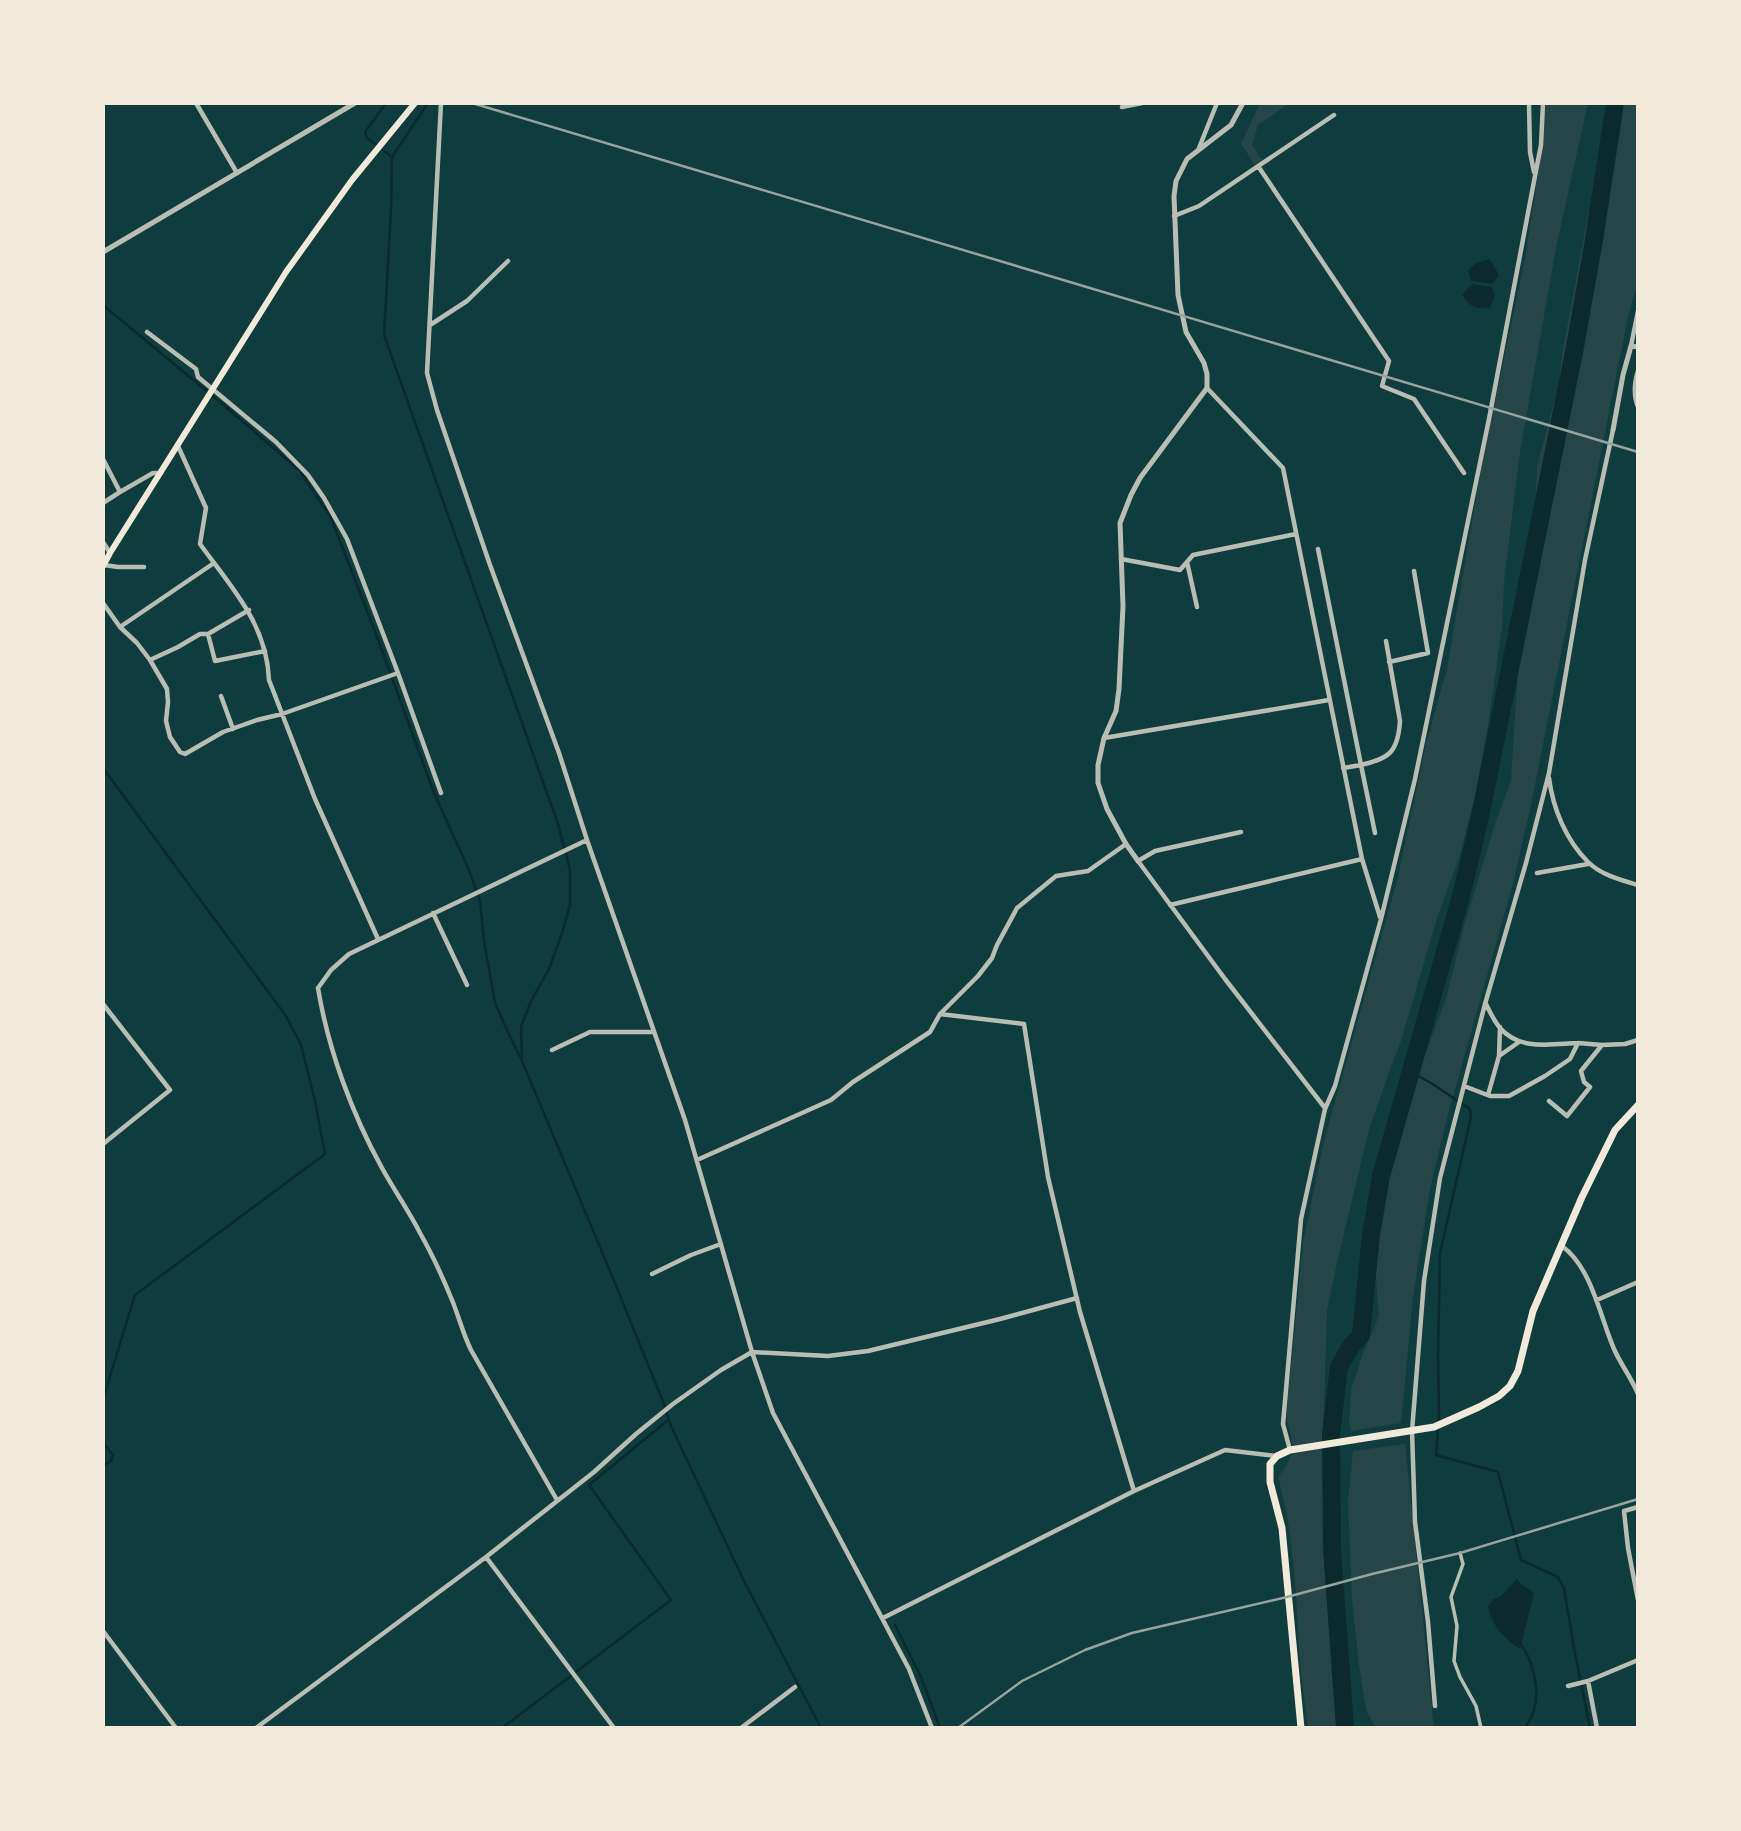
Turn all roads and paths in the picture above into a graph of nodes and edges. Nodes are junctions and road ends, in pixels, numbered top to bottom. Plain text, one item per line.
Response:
1 (196, 103) edge
2 (355, 103) edge
3 (415, 103) edge
4 (441, 103) edge
5 (1142, 103) edge
6 (1217, 103) edge
7 (1243, 103) edge
8 (1529, 103) edge
9 (1543, 103) edge
10 (1122, 107) dead end
11 (1334, 116) dead end
12 (1199, 148) junction
13 (1258, 166) junction
14 (237, 173) junction
15 (1535, 176) junction
16 (1174, 216) junction
17 (103, 252) edge
18 (508, 261) dead end
19 (1638, 311) edge
20 (429, 326) junction
21 (148, 332) dead end
22 (1634, 347) edge
23 (1638, 371) edge
24 (1207, 388) junction
25 (212, 390) junction
26 (1638, 407) edge
27 (1613, 430) joint
28 (177, 445) junction
29 (103, 459) edge
30 (161, 473) junction
31 (1464, 473) dead end
32 (120, 492) junction
33 (103, 503) edge
34 (1296, 534) junction
35 (103, 541) edge
36 (1318, 549) dead end
37 (110, 553) junction
38 (1121, 559) junction
39 (1187, 562) junction
40 (214, 563) junction
41 (104, 565) edge
42 (144, 567) dead end
43 (1414, 571) dead end
44 (103, 603) edge
45 (1197, 607) dead end
46 (249, 610) junction
47 (120, 627) junction
48 (208, 634) junction
49 (1386, 641) dead end
50 (265, 651) junction
51 (150, 660) junction
52 (1390, 662) junction
53 (398, 673) junction
54 (221, 696) dead end
55 (1329, 700) junction
56 (282, 714) junction
57 (233, 729) junction
58 (1104, 738) junction
59 (1361, 765) junction
60 (1343, 768) junction
61 (1549, 773) junction
62 (442, 793) dead end
63 (1241, 832) dead end
64 (1375, 833) dead end
65 (587, 840) junction
66 (1126, 844) junction
67 (1362, 859) junction
68 (1138, 861) junction
69 (1589, 864) junction
70 (1537, 873) dead end
71 (1638, 885) edge
72 (1170, 905) junction
73 (433, 913) junction
74 (1381, 919) junction
75 (378, 939) junction
76 (467, 985) dead end
77 (103, 1004) edge
78 (1485, 1004) junction
79 (940, 1014) junction
80 (1500, 1027) junction
81 (654, 1032) junction
82 (1638, 1040) edge
83 (1520, 1041) junction
84 (1578, 1043) junction
85 (1602, 1045) junction
86 (552, 1050) dead end
87 (1499, 1056) junction
88 (1464, 1086) junction
89 (1488, 1095) junction
90 (1549, 1101) dead end
91 (1638, 1105) edge
92 (1325, 1109) junction
93 (103, 1144) edge
94 (696, 1160) junction
95 (721, 1244) junction
96 (1562, 1247) junction
97 (652, 1274) dead end
98 (1638, 1282) edge
99 (1077, 1298) junction
100 (1597, 1300) junction
101 (752, 1352) junction
102 (1638, 1374) edge
103 (1632, 1378) junction
104 (1638, 1394) edge
105 (1412, 1432) junction
106 (1290, 1450) junction
107 (1277, 1456) junction
108 (1133, 1491) junction
109 (557, 1500) junction
110 (1638, 1507) edge
111 (1460, 1553) dead end
112 (486, 1557) junction
113 (1638, 1600) edge
114 (883, 1618) junction
115 (103, 1631) edge
116 (1638, 1660) edge
117 (1588, 1681) junction
118 (1568, 1686) dead end
119 (795, 1687) dead end
120 (1436, 1706) dead end
121 (176, 1728) edge
122 (256, 1728) edge
123 (614, 1728) edge
124 (741, 1728) edge
125 (932, 1728) edge
126 (1301, 1728) edge
127 (1481, 1728) edge
128 (1597, 1728) edge

1 - 14 street
2 - 14 street
3 - 25 main road
4 - 20 street
5 - 10 street
6 - 12 street
7 - 12 street
8 - 15 street
9 - 15 street
11 - 13 street
12 - 16 street
13 - 16 street
13 - 31 street
14 - 17 street
15 - 74 street
16 - 24 street
18 - 20 street
19 - 22 street
20 - 65 street
21 - 25 street
22 - 27 street
23 - 26 street
24 - 34 street
24 - 38 street
25 - 28 main road
25 - 53 street
27 - 61 street
28 - 30 main road
28 - 40 street
29 - 32 street
30 - 32 street
30 - 37 main road
32 - 33 street
34 - 39 street
34 - 55 street
35 - 37 street
36 - 59 street
37 - 41 main road
38 - 39 street
38 - 58 street
39 - 45 street
40 - 46 street
40 - 47 street
41 - 42 street
43 - 52 street
44 - 47 street
46 - 48 street
46 - 50 street
47 - 51 street
48 - 50 street
48 - 51 street
49 - 52 street
50 - 56 street
51 - 57 street
52 - 59 street
53 - 56 street
53 - 62 street
54 - 57 street
55 - 58 street
55 - 60 street
56 - 57 street
56 - 75 street
58 - 66 street
59 - 60 street
59 - 64 street
60 - 67 street
61 - 69 street
61 - 78 street
63 - 68 street
65 - 73 street
65 - 81 street
66 - 68 street
66 - 79 street
67 - 72 street
67 - 74 street
68 - 72 street
69 - 70 street
69 - 71 street
72 - 92 street
73 - 75 street
73 - 76 street
74 - 92 street
75 - 109 street
77 - 93 street
78 - 80 street
78 - 88 street
79 - 94 street
79 - 99 street
80 - 83 street
80 - 87 street
81 - 86 street
81 - 94 street
82 - 85 street
83 - 84 street
83 - 87 street
84 - 85 street
84 - 89 street
85 - 90 street
87 - 89 street
88 - 89 street
88 - 105 street
91 - 96 main road
92 - 106 street
94 - 95 street
95 - 97 street
95 - 101 street
96 - 100 street
96 - 105 main road
98 - 100 street
99 - 101 street
99 - 108 street
100 - 103 street
101 - 109 street
101 - 114 street
102 - 103 street
103 - 104 street
105 - 106 main road
105 - 120 street
106 - 107 main road
107 - 108 street
107 - 126 main road
108 - 114 street
109 - 112 street
110 - 113 street
111 - 127 street
112 - 122 street
112 - 123 street
114 - 125 street
115 - 121 street
116 - 117 street
117 - 118 street
117 - 128 street
119 - 124 street

